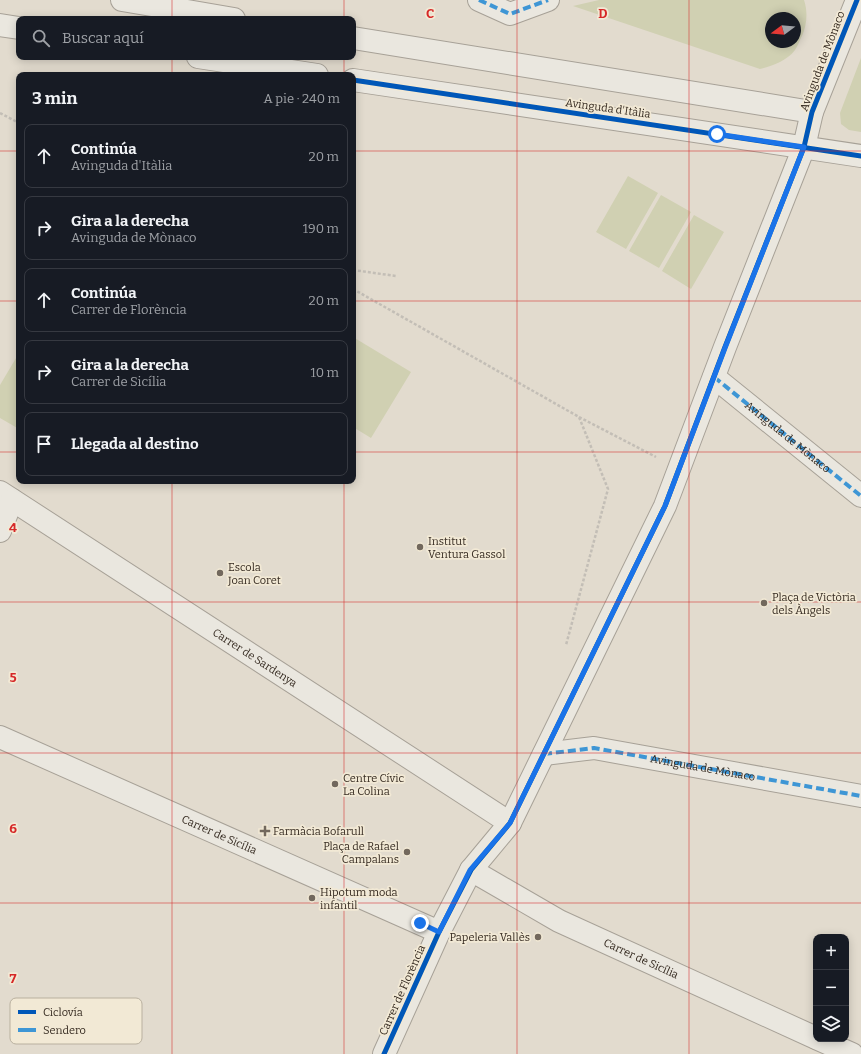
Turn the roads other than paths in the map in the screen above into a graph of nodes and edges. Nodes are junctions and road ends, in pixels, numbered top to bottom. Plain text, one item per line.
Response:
1 (122, 0) edge
2 (480, 0) edge
3 (548, 0) edge
4 (857, 0) edge
5 (202, 7) edge
6 (226, 16) edge
7 (0, 25) edge
8 (16, 28) edge
9 (356, 38) edge
10 (218, 60) edge
11 (297, 72) edge
12 (356, 80) edge
13 (812, 112) junction
14 (804, 147) junction
15 (861, 156) edge
16 (714, 378) junction
17 (6, 496) edge
18 (861, 496) edge
19 (0, 531) edge
20 (0, 737) edge
21 (544, 754) junction
22 (861, 796) edge
23 (510, 823) junction
24 (470, 870) junction
25 (439, 932) junction
26 (813, 1036) edge
27 (826, 1042) edge
28 (861, 1045) edge
29 (384, 1054) edge
30 (852, 1054) edge
31 (857, 1054) edge

1 - 5 street
2 - 3 street
4 - 13 street, Avinguda de Mònaco
5 - 6 street
7 - 8 street
9 - 13 street
10 - 11 street
12 - 14 street, Avinguda d'Itàlia
13 - 14 street, Avinguda de Mònaco
14 - 15 street, Avinguda d'Itàlia
14 - 16 street, Avinguda de Mònaco
16 - 18 street, Avinguda de Mònaco
16 - 21 street, Avinguda de Mònaco
17 - 19 street
17 - 23 street, Carrer de Sardenya
20 - 25 street, Carrer de Sicília
21 - 22 street, Avinguda de Mònaco
21 - 23 street, Avinguda de Mònaco
23 - 24 street, Avinguda de Mònaco
24 - 25 street, Carrer de Florència
24 - 26 street, Carrer de Sicília
25 - 29 street, Carrer de Florència
27 - 30 street, Carrer de Sicília
28 - 31 street

